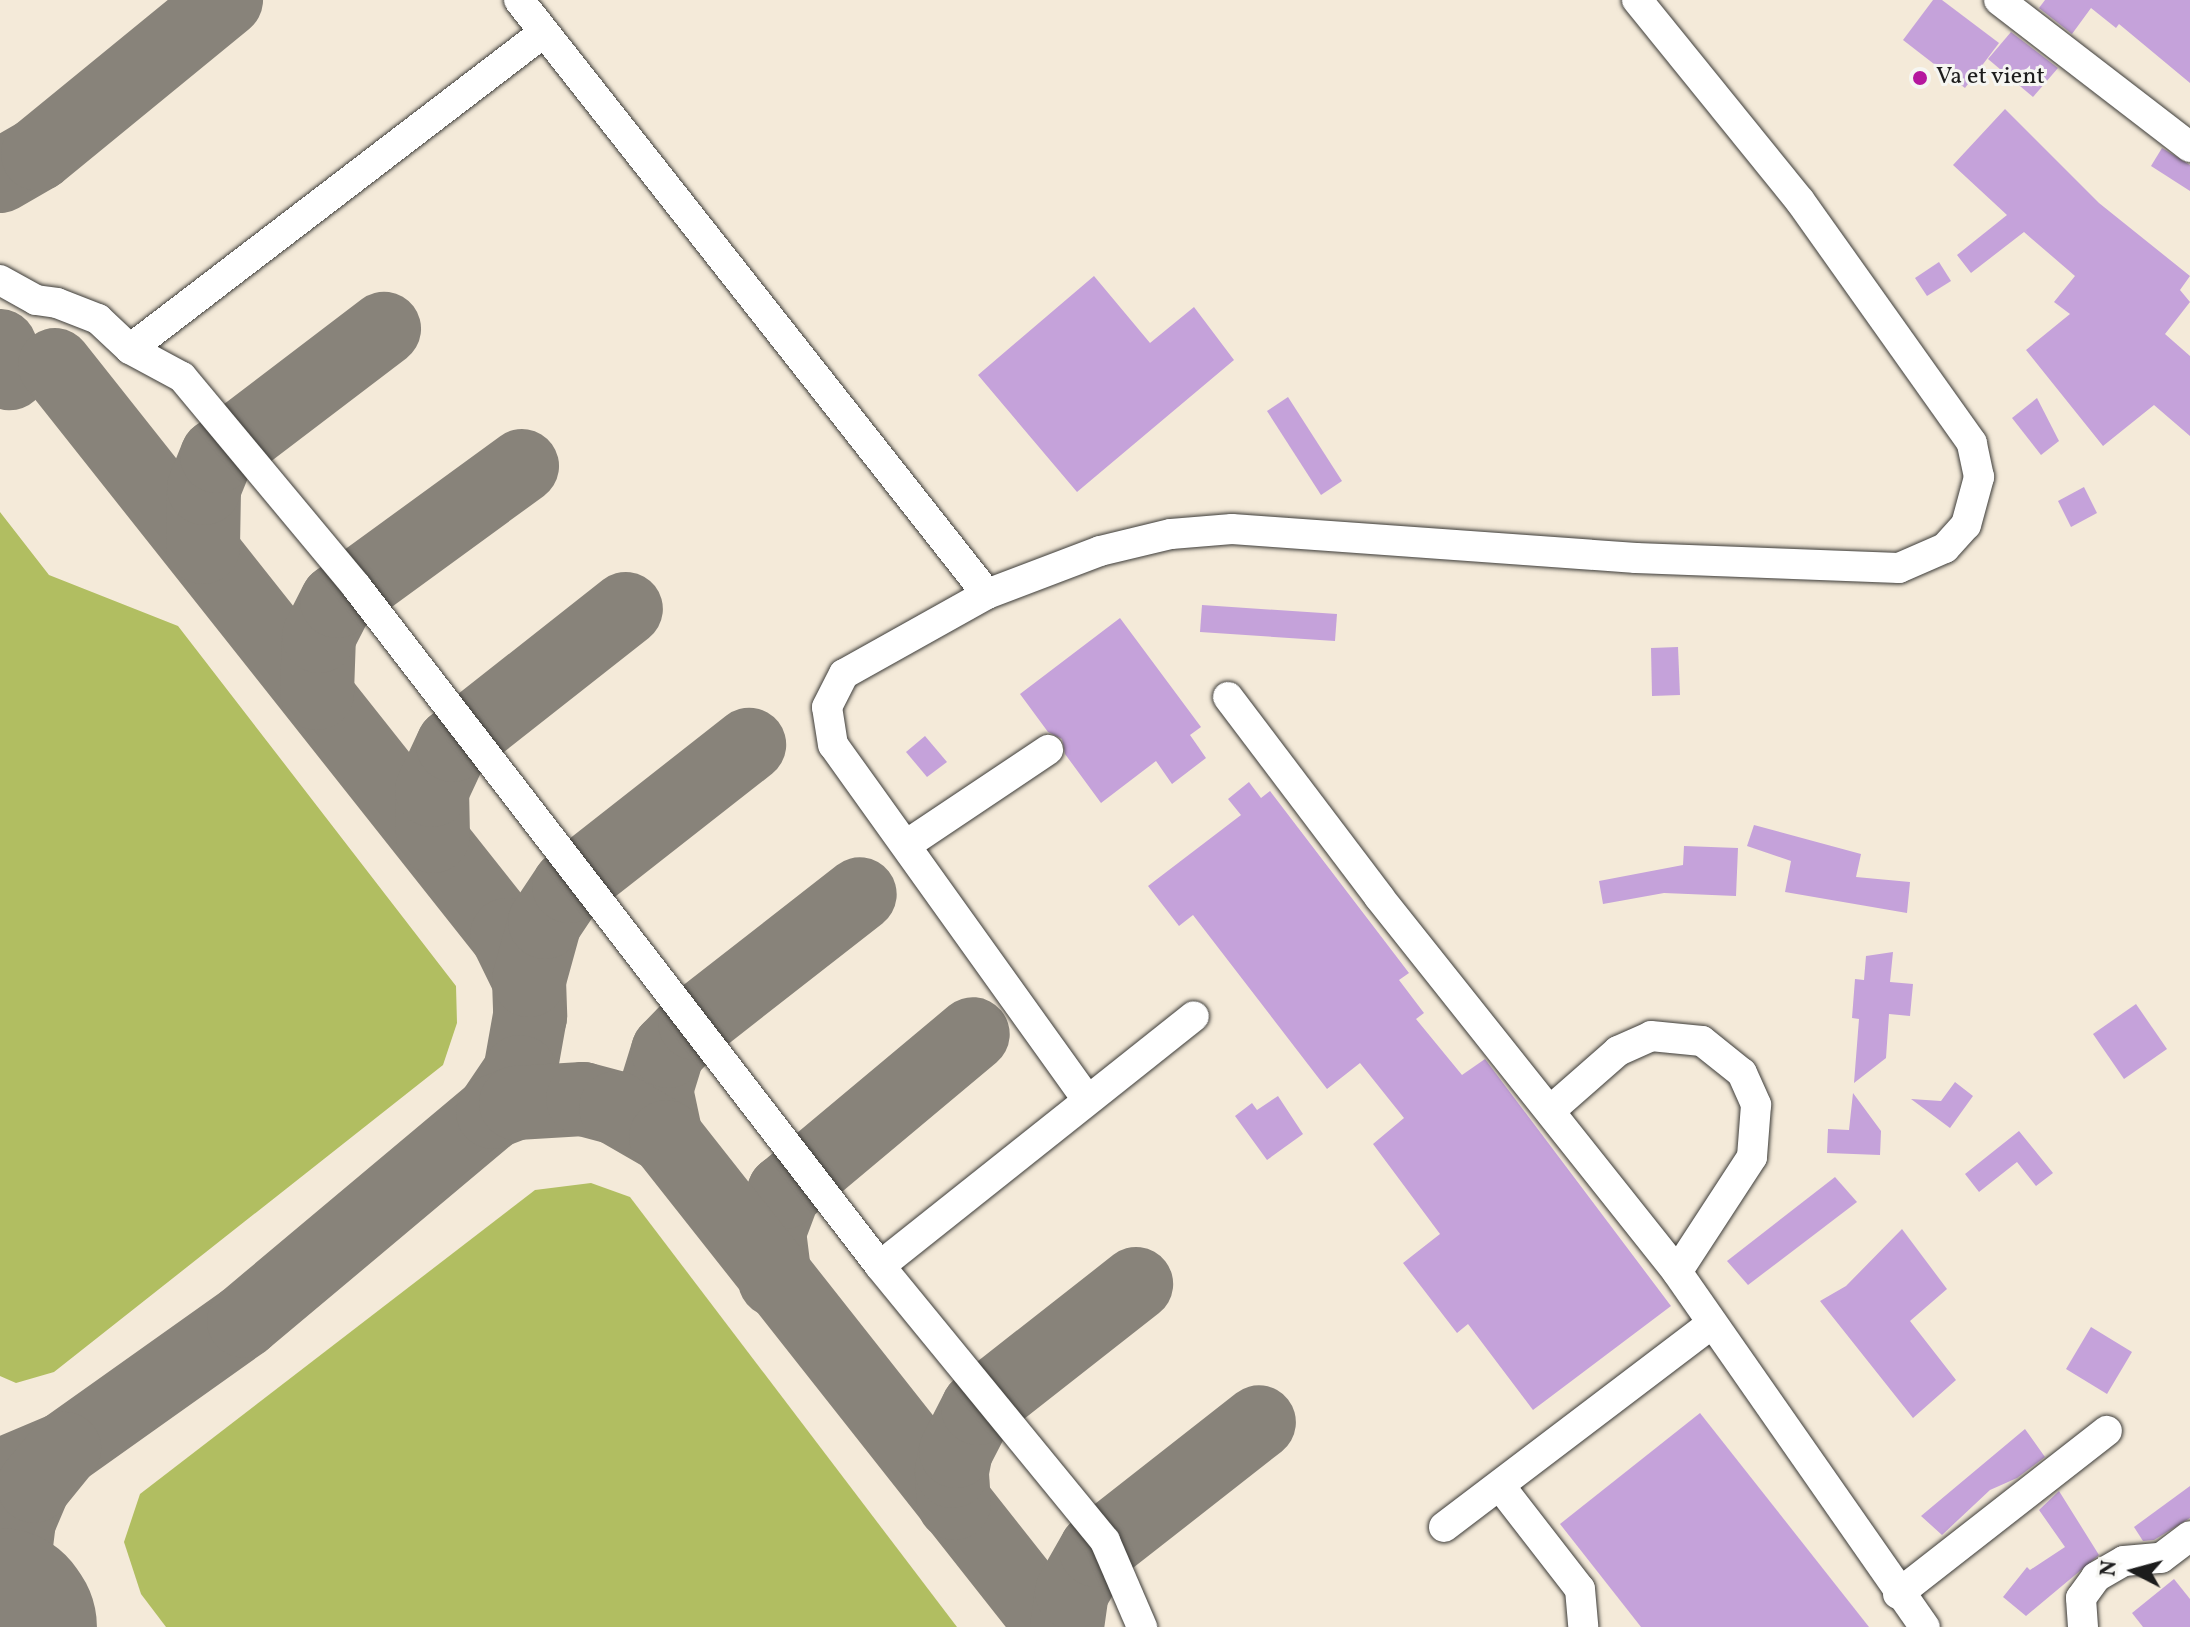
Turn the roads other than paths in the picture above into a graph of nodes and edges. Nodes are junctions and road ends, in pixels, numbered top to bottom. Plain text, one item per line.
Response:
1 (519, 0) edge
2 (1637, 0) edge
3 (1999, 0) edge
4 (543, 33) junction
5 (2190, 147) edge
6 (0, 280) edge
7 (130, 349) junction
8 (987, 594) junction
9 (1228, 697) dead end
10 (1048, 750) dead end
11 (906, 845) junction
12 (1194, 1016) dead end
13 (1086, 1098) junction
14 (1552, 1109) junction
15 (880, 1266) junction
16 (1677, 1272) junction
17 (1710, 1325) junction
18 (2107, 1431) dead end
19 (1500, 1486) junction
20 (1444, 1527) dead end
21 (2190, 1536) edge
22 (1898, 1594) junction
23 (1142, 1627) edge
24 (1583, 1627) edge
25 (1925, 1627) edge
26 (2083, 1627) edge

1 - 4 street
2 - 8 street
3 - 5 street
4 - 7 street
4 - 8 street
6 - 7 street
7 - 15 street
8 - 11 street
9 - 14 street
10 - 11 street
11 - 13 street
12 - 13 street
13 - 15 street
14 - 16 street
14 - 16 street
15 - 23 street
16 - 17 street
17 - 19 street
17 - 22 street
18 - 22 street
19 - 20 street
19 - 24 street
21 - 26 street
22 - 25 street

